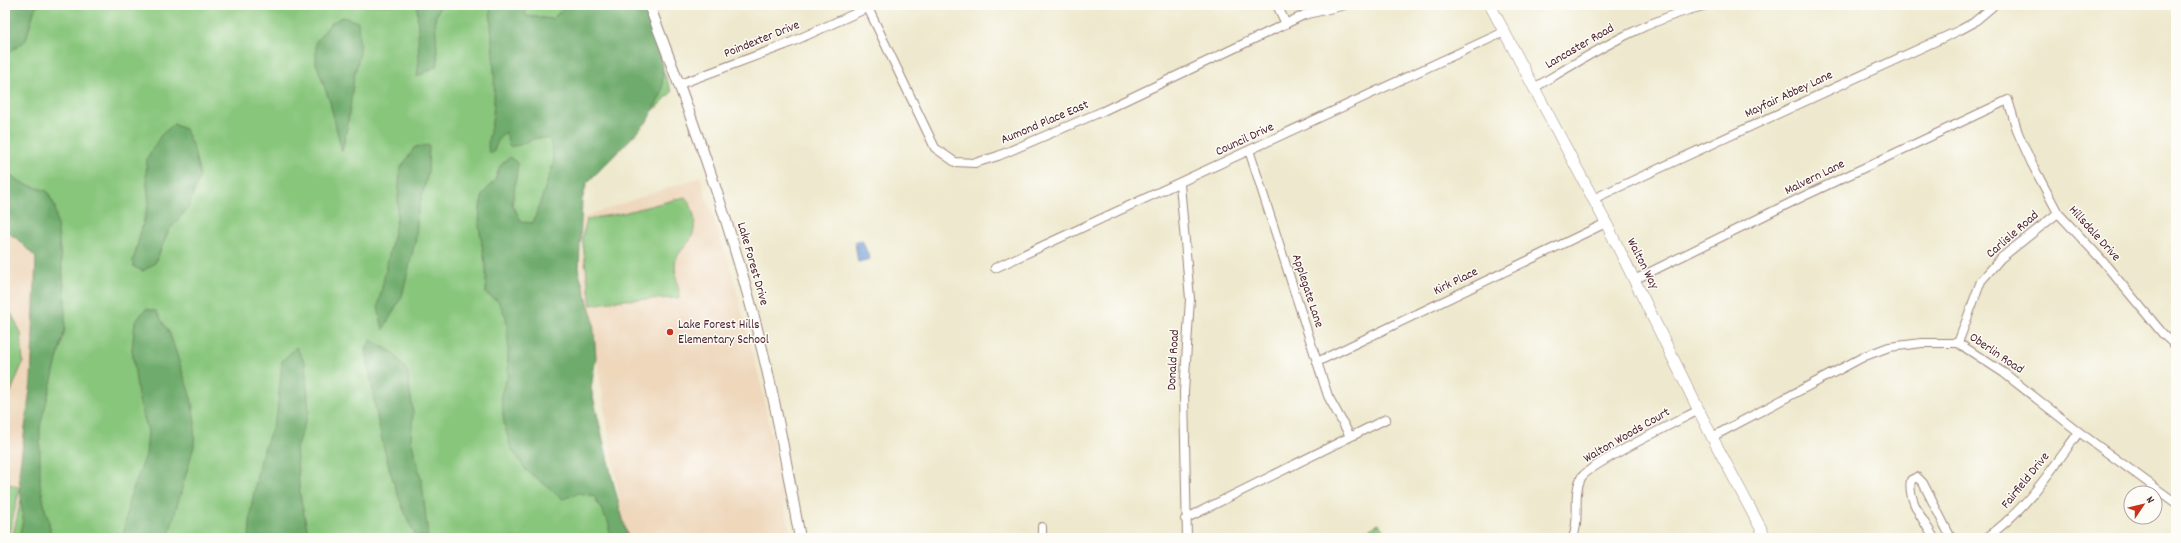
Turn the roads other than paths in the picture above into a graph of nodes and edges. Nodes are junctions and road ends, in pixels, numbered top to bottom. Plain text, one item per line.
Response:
1 (649, 5) edge
2 (1277, 5) edge
3 (1319, 5) edge
4 (1345, 5) edge
5 (1490, 5) edge
6 (1706, 5) edge
7 (871, 6) edge
8 (1992, 7) dead end
9 (1677, 8) edge
10 (1304, 15) junction
11 (1286, 24) junction
12 (1504, 32) junction
13 (680, 84) junction
14 (1534, 88) junction
15 (2008, 100) joint
16 (1249, 150) junction
17 (1180, 184) junction
18 (1593, 199) junction
19 (2058, 213) junction
20 (1606, 223) junction
21 (995, 268) dead end
22 (1634, 280) junction
23 (1958, 343) junction
24 (2176, 346) edge
25 (1317, 362) junction
26 (1699, 410) junction
27 (1386, 419) dead end
28 (2078, 432) junction
29 (1350, 436) junction
30 (1712, 437) junction
31 (2176, 503) edge
32 (1185, 518) junction
33 (1042, 527) dead end
34 (800, 538) edge
35 (1042, 538) edge
36 (1187, 538) edge
37 (1573, 538) edge
38 (1766, 538) edge
39 (1934, 538) edge
40 (1951, 538) edge
41 (1986, 538) edge

1 - 13 street, Lake Forest Drive
2 - 11 street
3 - 10 street, Aumond Place East
4 - 10 street, Aumond Place East
5 - 12 main road, Walton Way
6 - 9 street, Lancaster Road
7 - 11 street, Aumond Place East
7 - 13 street, Poindexter Drive
8 - 18 street, Mayfair Abbey Lane
9 - 14 street, Lancaster Road
10 - 11 street, Aumond Place East
12 - 14 main road, Walton Way
12 - 16 street, Council Drive
13 - 34 street, Lake Forest Drive
14 - 18 main road, Walton Way
15 - 19 street, Hillsdale Drive
15 - 22 street, Malvern Lane
16 - 17 street, Council Drive
16 - 25 street, Applegate Lane
17 - 21 street, Council Drive
17 - 32 street, Donald Road
18 - 20 main road, Walton Way
19 - 23 street, Carlisle Road
19 - 24 street, Hillsdale Drive
20 - 22 main road, Walton Way
20 - 25 street, Kirk Place
22 - 26 main road, Walton Way
23 - 28 street, Oberlin Road
23 - 30 street, Oberlin Road
25 - 29 street, Applegate Lane
26 - 30 main road, Walton Way
26 - 37 street, Walton Woods Court
27 - 29 street
28 - 31 street, Oberlin Road
28 - 41 street, Fairfield Drive
29 - 32 street
30 - 38 main road, Walton Way
32 - 36 street, Donald Road
33 - 35 street
39 - 40 street

